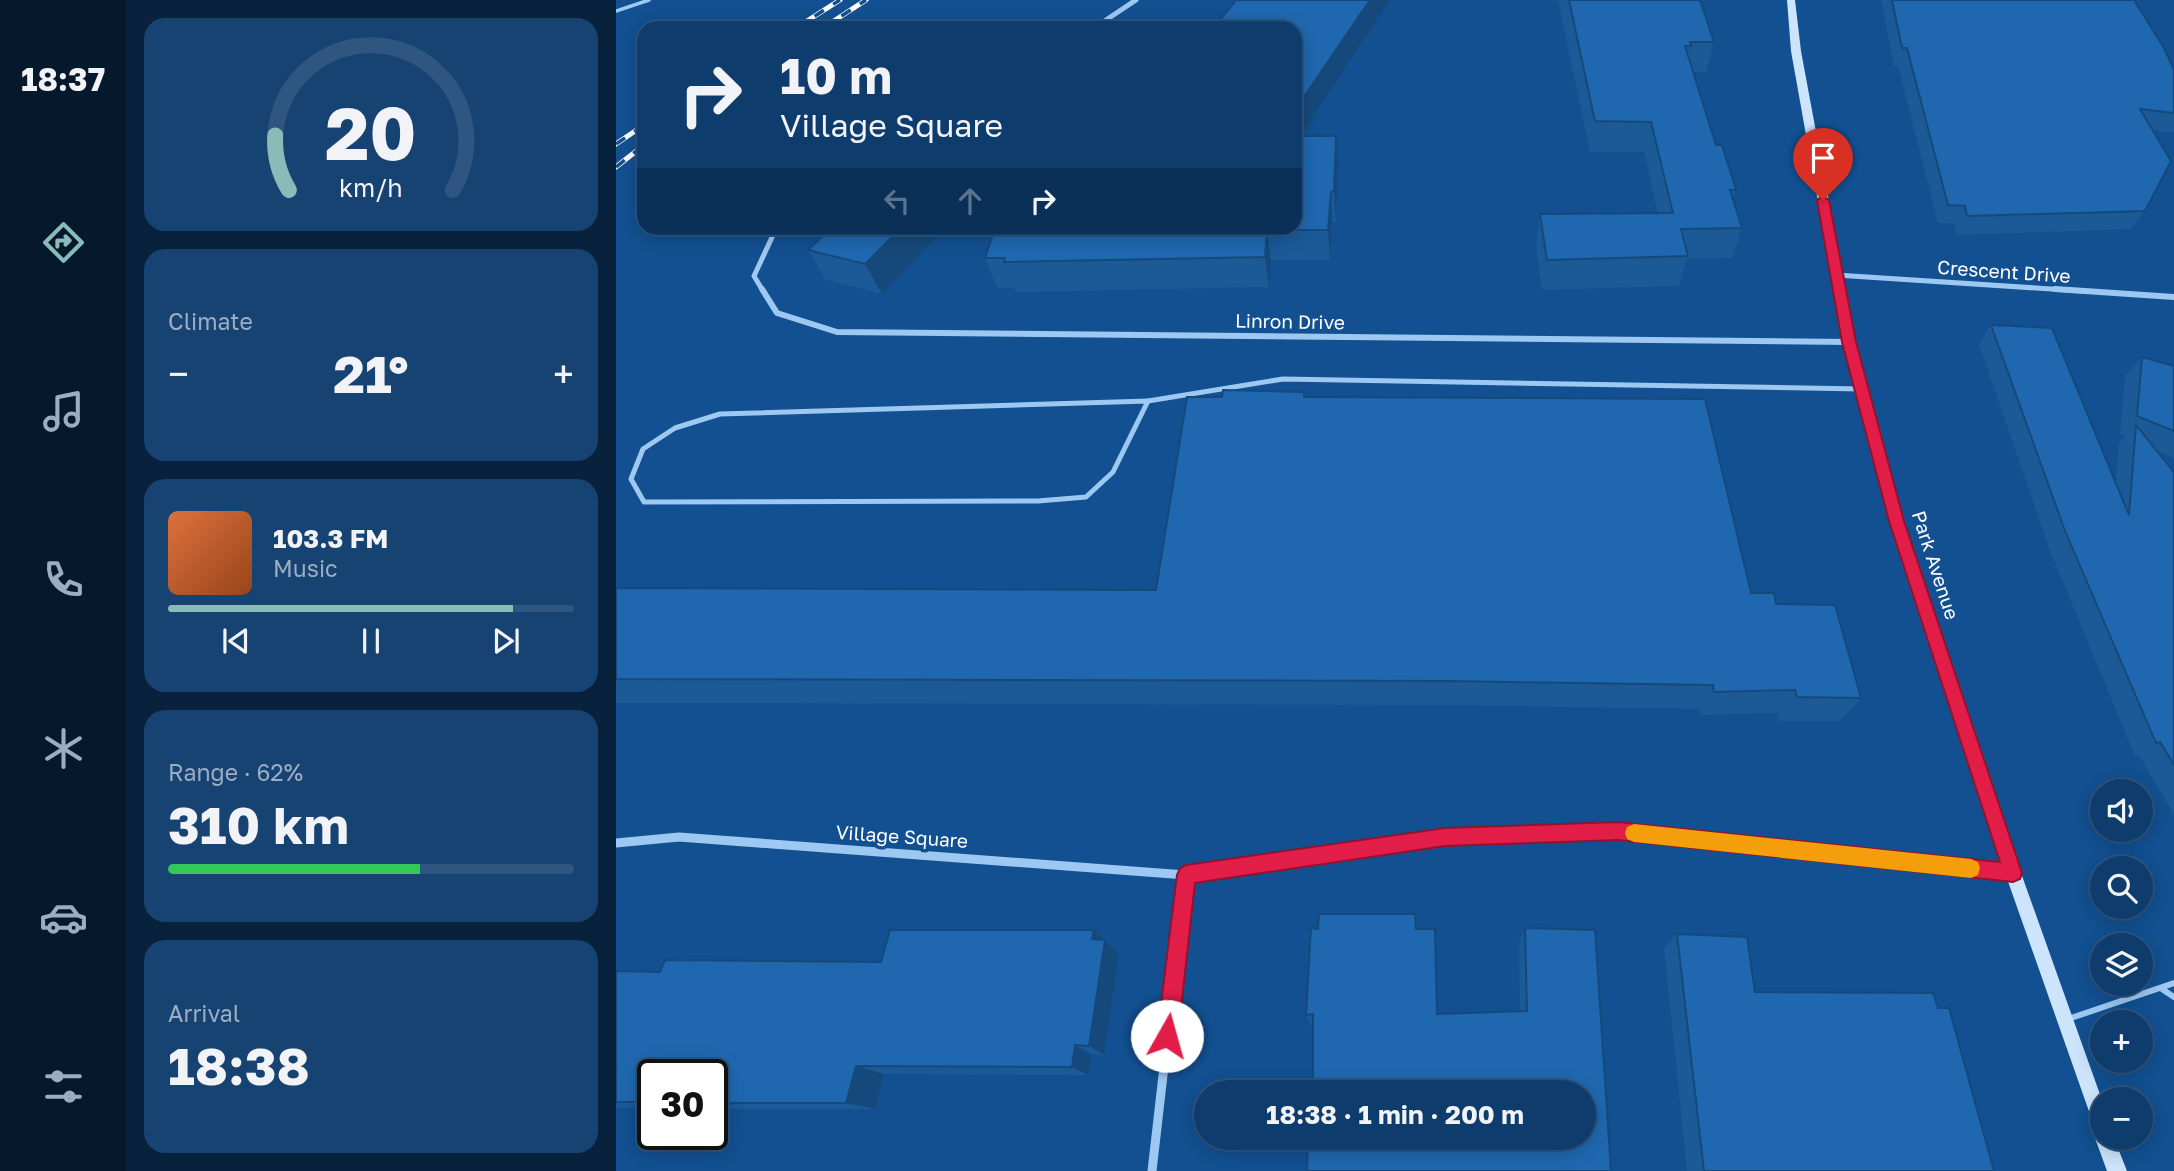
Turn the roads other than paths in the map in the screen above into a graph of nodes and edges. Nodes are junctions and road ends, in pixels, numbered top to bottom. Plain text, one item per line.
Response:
1 (649, 0) edge
2 (1136, 0) edge
3 (1791, 0) edge
4 (616, 11) edge
5 (1104, 21) edge
6 (773, 235) edge
7 (1836, 275) junction
8 (2172, 294) edge
9 (1849, 342) junction
10 (1861, 389) junction
11 (1148, 401) junction
12 (616, 843) edge
13 (2013, 873) junction
14 (1186, 875) junction
15 (2174, 983) edge
16 (2162, 989) junction
17 (2174, 997) edge
18 (2065, 1020) junction
19 (2090, 1093) edge
20 (2109, 1150) edge
21 (1152, 1171) edge
22 (2117, 1171) edge

1 - 4 lane
2 - 5 street
3 - 7 main road, Park Avenue
6 - 9 street, Linron Drive
7 - 8 street, Crescent Drive
7 - 9 main road, Park Avenue
9 - 10 main road, Park Avenue
10 - 11 lane
10 - 13 main road, Park Avenue
11 - 11 lane
12 - 14 street, Village Square
13 - 14 street, Village Square
13 - 18 main road, Park Avenue
14 - 21 street
15 - 16 lane
16 - 17 lane
16 - 18 lane
18 - 19 main road, Park Avenue
20 - 22 main road

